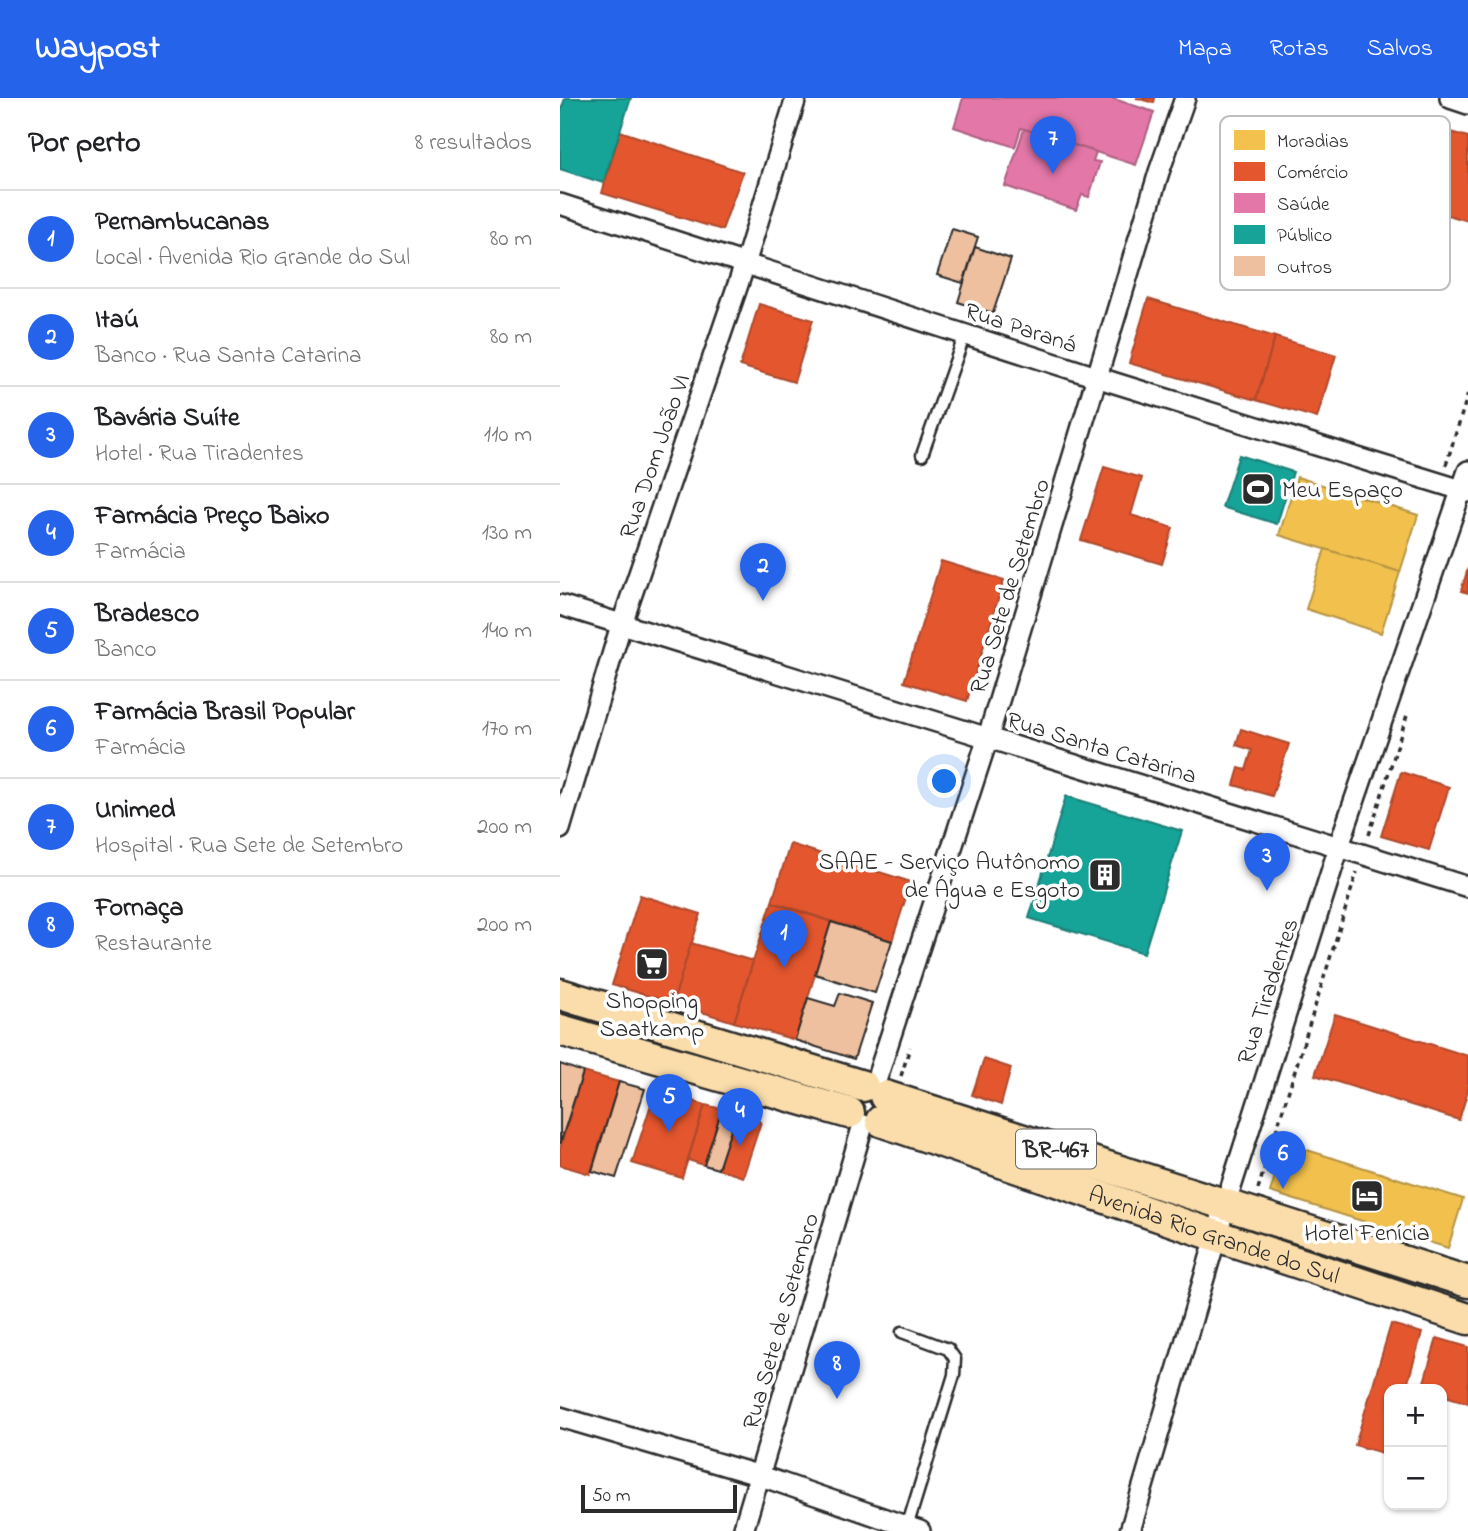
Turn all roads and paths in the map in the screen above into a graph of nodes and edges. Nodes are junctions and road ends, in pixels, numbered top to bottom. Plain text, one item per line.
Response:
1 (796, 98) edge
2 (1185, 98) edge
3 (1450, 98) edge
4 (1468, 104) edge
5 (560, 204) edge
6 (745, 264) junction
7 (965, 334) junction
8 (1098, 378) junction
9 (922, 455) dead end
10 (1466, 484) edge
11 (560, 605) edge
12 (622, 624) junction
13 (988, 737) junction
14 (560, 830) edge
15 (1338, 847) junction
16 (1468, 887) edge
17 (560, 994) edge
18 (560, 1030) edge
19 (869, 1105) junction
20 (1226, 1203) junction
21 (1217, 1236) junction
22 (1468, 1282) edge
23 (1468, 1319) edge
24 (902, 1332) dead end
25 (560, 1417) edge
26 (761, 1476) junction
27 (914, 1529) edge
28 (743, 1531) edge
29 (1130, 1531) edge

1 - 6 street, Rua Dom João VI
2 - 8 street, Rua Sete de Setembro
3 - 4 street
5 - 6 street, Rua Paraná
6 - 7 street, Rua Paraná
6 - 12 street, Rua Dom João VI
7 - 8 street, Rua Paraná
7 - 9 lane
8 - 10 street, Rua Paraná
8 - 13 street, Rua Sete de Setembro
10 - 15 street, Rua Tiradentes
11 - 12 street, Rua Santa Catarina
12 - 13 street, Rua Santa Catarina
12 - 14 street, Rua Dom João VI
13 - 15 street, Rua Santa Catarina
13 - 19 street, Rua Sete de Setembro
15 - 16 street, Rua Santa Catarina
15 - 20 street, Rua Tiradentes
17 - 19 main road, Avenida Rio Grande do Sul / BR-467
18 - 19 main road, Avenida Rio Grande do Sul / BR-467
19 - 20 main road, Avenida Rio Grande do Sul / BR-467
19 - 21 main road, Avenida Rio Grande do Sul / BR-467
19 - 26 street, Rua Sete de Setembro
20 - 21 street, Rua Tiradentes
20 - 22 main road, Avenida Rio Grande do Sul / BR-467
21 - 23 main road, Avenida Rio Grande do Sul / BR-467
21 - 29 street, Rua Tiradentes
24 - 27 lane
25 - 26 street
26 - 27 street
26 - 28 street, Rua Sete de Setembro

